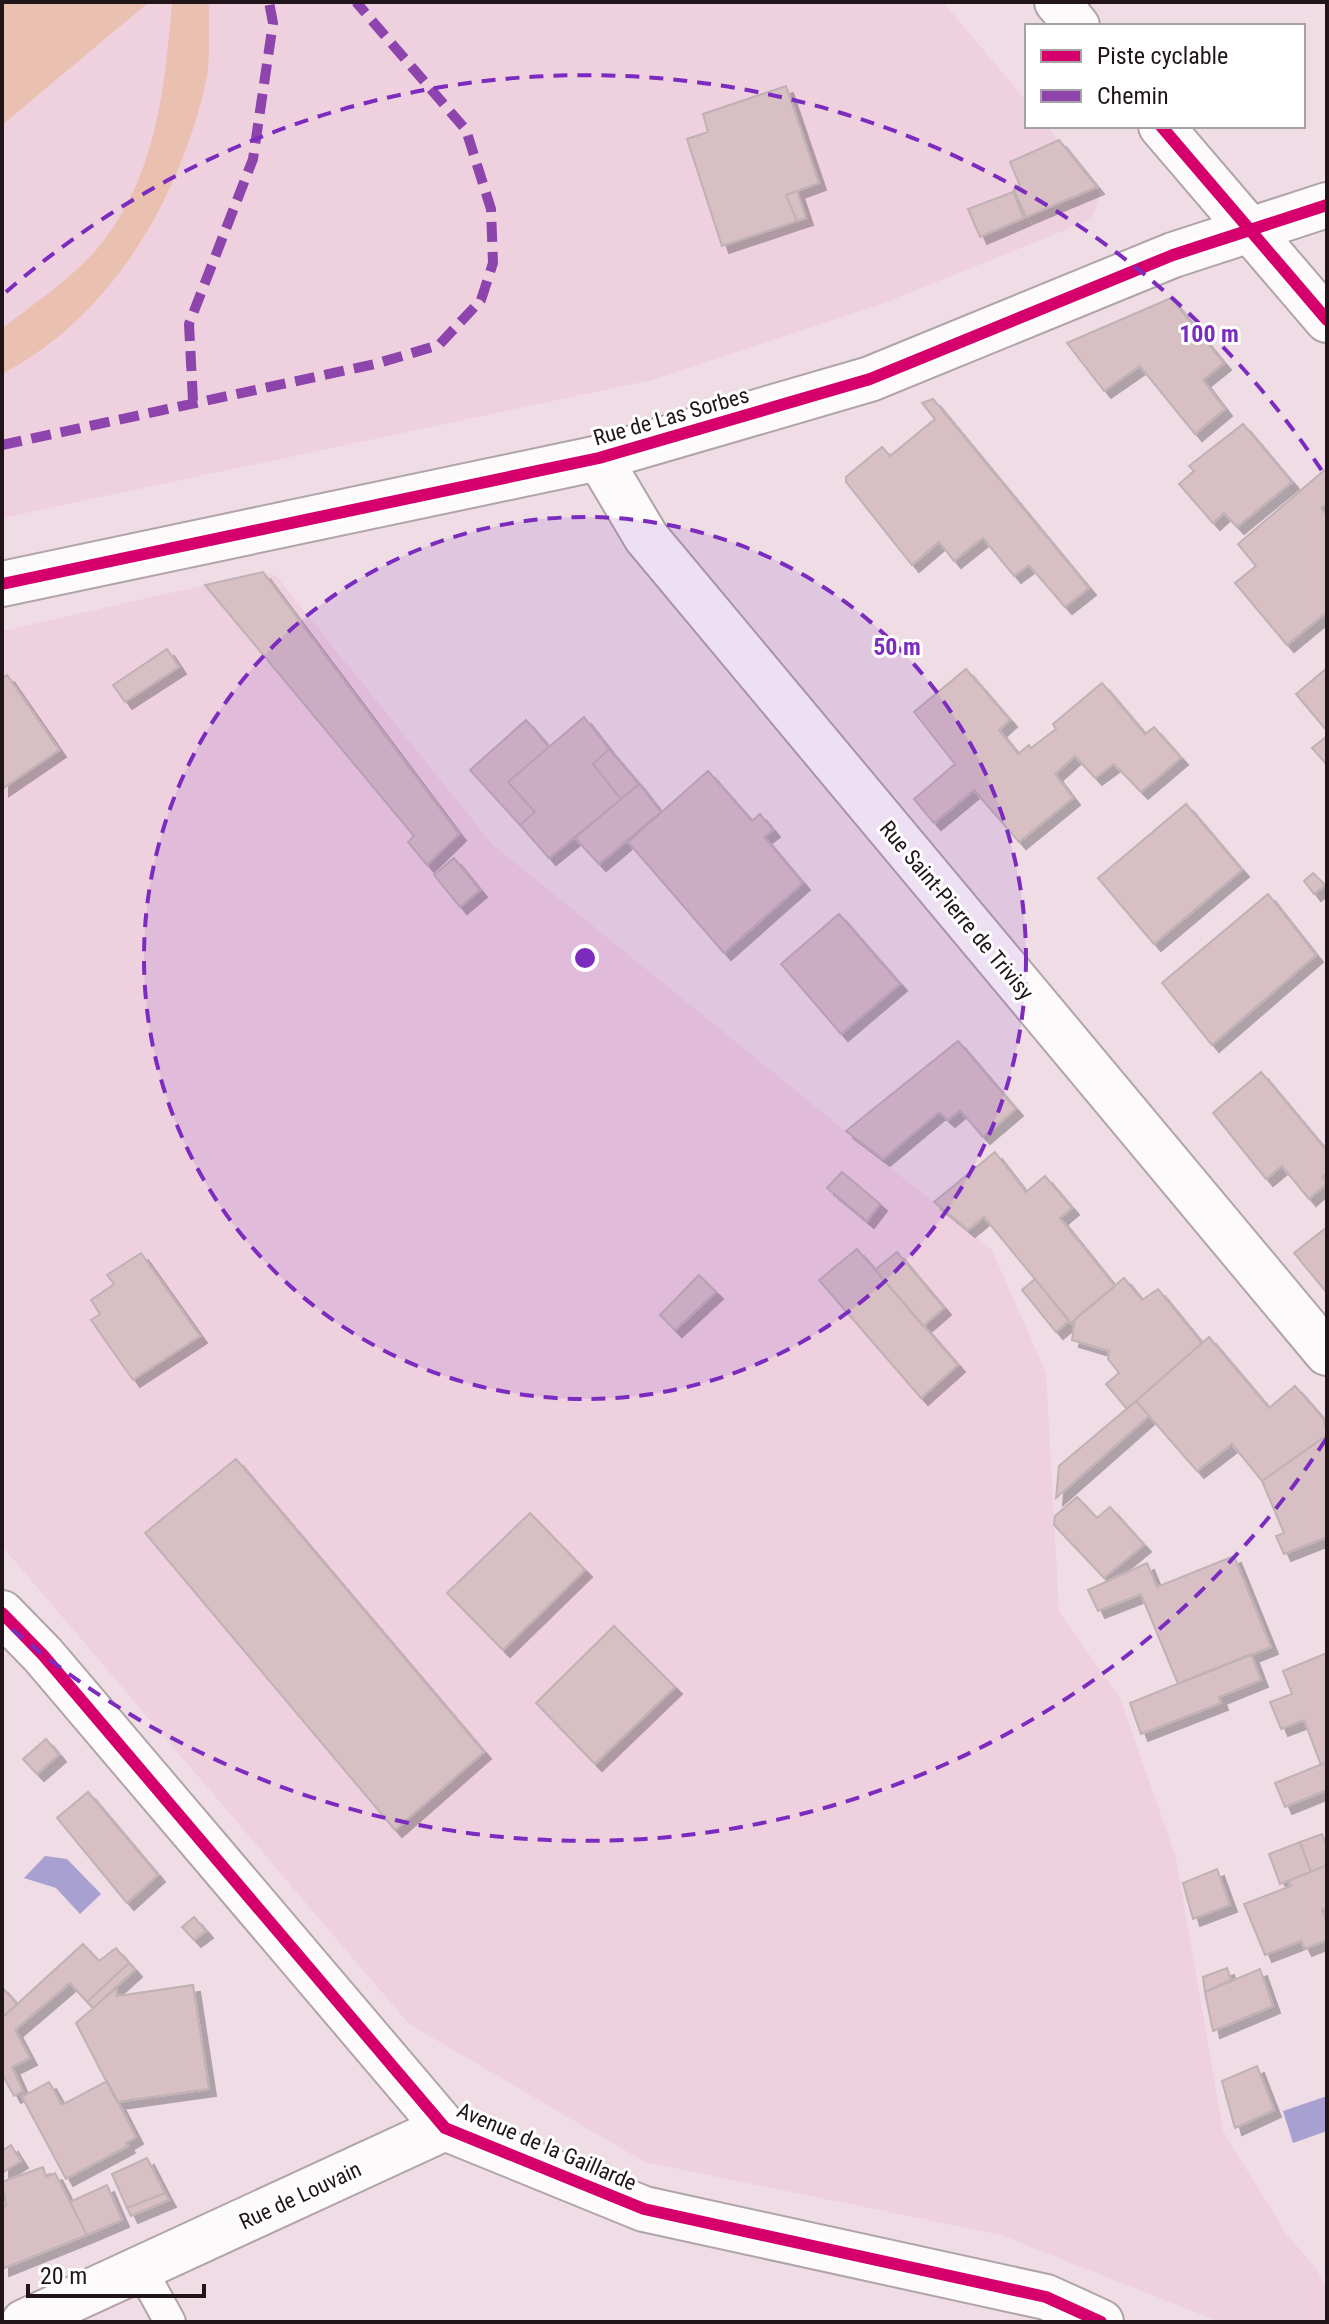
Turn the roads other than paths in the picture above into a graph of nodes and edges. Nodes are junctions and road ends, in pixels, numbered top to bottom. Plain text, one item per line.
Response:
1 (1057, 2) edge
2 (1075, 24) edge
3 (1163, 128) edge
4 (1327, 205) edge
5 (1247, 229) junction
6 (1327, 320) edge
7 (599, 458) junction
8 (2, 584) edge
9 (1327, 1353) edge
10 (2, 1613) edge
11 (445, 2128) junction
12 (141, 2269) junction
13 (24, 2322) edge
14 (170, 2322) edge
15 (1101, 2322) edge

1 - 2 street
3 - 5 street
4 - 5 street, Rue de Las Sorbes
5 - 6 street
5 - 7 street, Rue de Las Sorbes
7 - 8 street, Rue de Las Sorbes
7 - 9 street, Rue Saint-Pierre de Trivisy
10 - 11 street, Avenue de la Gaillarde
11 - 12 street, Rue de Louvain
11 - 15 street, Avenue de la Gaillarde
12 - 13 street, Rue de Louvain
12 - 14 lane

